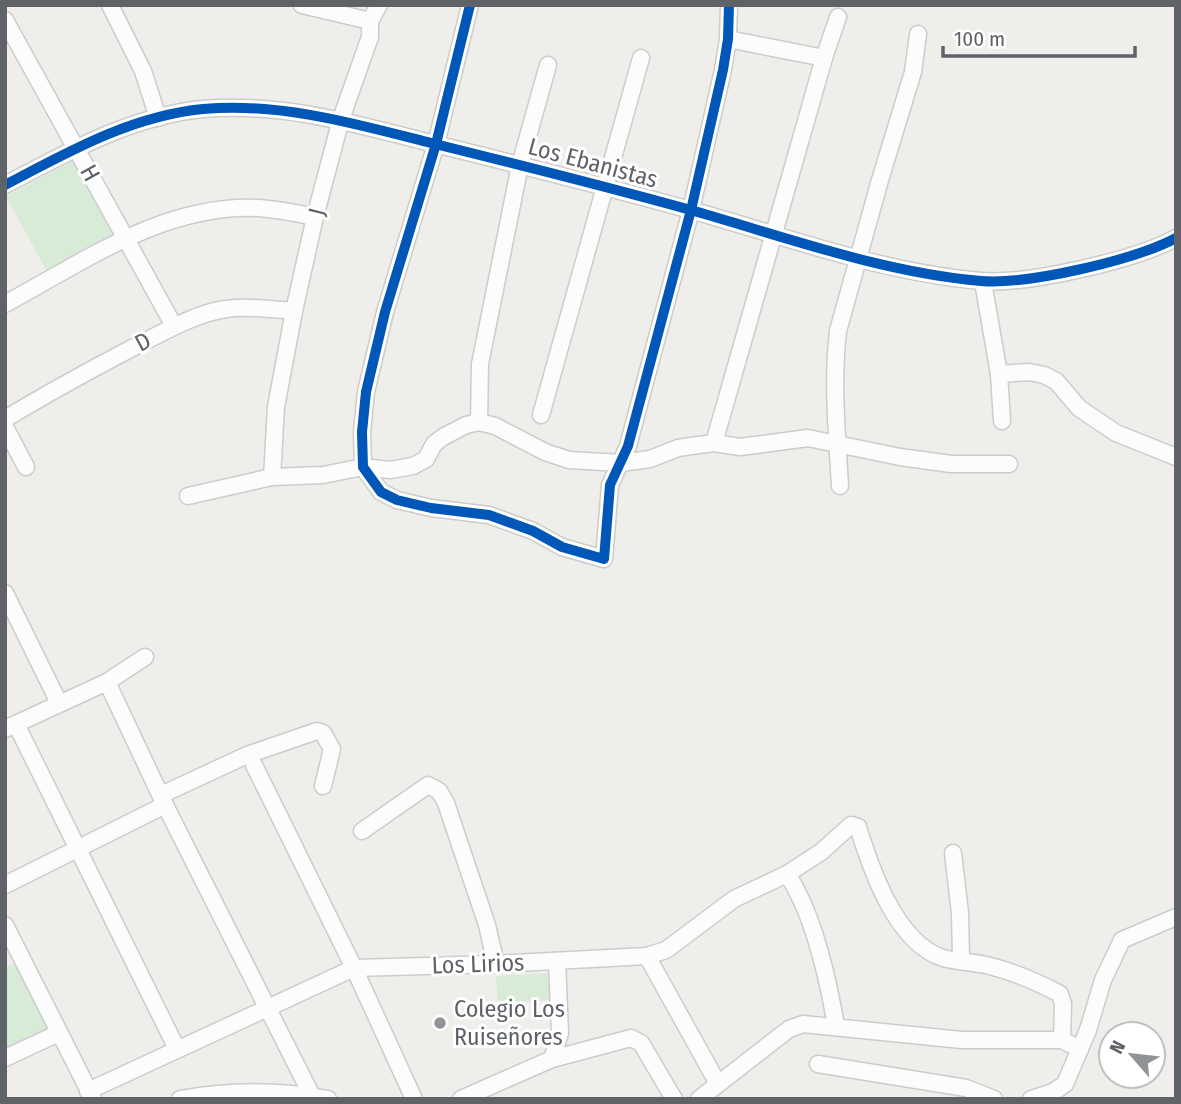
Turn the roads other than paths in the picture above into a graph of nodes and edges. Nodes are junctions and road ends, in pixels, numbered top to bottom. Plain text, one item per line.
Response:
1 (110, 5) edge
2 (302, 5) edge
3 (379, 5) edge
4 (470, 5) edge
5 (729, 5) edge
6 (838, 17) dead end
7 (5, 20) edge
8 (370, 21) junction
9 (918, 34) dead end
10 (728, 39) junction
11 (641, 58) dead end
12 (824, 58) junction
13 (548, 65) dead end
14 (158, 118) junction
15 (341, 119) junction
16 (436, 144) junction
17 (75, 148) junction
18 (520, 165) junction
19 (5, 185) edge
20 (605, 188) junction
21 (691, 210) junction
22 (315, 216) junction
23 (776, 235) junction
24 (125, 238) junction
25 (1176, 238) edge
26 (860, 258) junction
27 (983, 282) junction
28 (5, 304) edge
29 (295, 311) junction
30 (174, 326) junction
31 (999, 374) junction
32 (541, 415) dead end
33 (5, 419) edge
34 (1002, 421) dead end
35 (479, 422) junction
36 (5, 427) edge
37 (714, 443) junction
38 (837, 444) junction
39 (1176, 457) edge
40 (621, 463) junction
41 (1009, 464) dead end
42 (26, 467) dead end
43 (363, 467) junction
44 (272, 477) junction
45 (839, 486) dead end
46 (188, 496) dead end
47 (5, 593) edge
48 (145, 657) dead end
49 (107, 682) junction
50 (60, 703) junction
51 (11, 727) edge
52 (254, 765) dead end
53 (323, 786) dead end
54 (163, 800) junction
55 (362, 831) dead end
56 (79, 848) junction
57 (953, 853) dead end
58 (787, 874) junction
59 (5, 885) edge
60 (1176, 917) edge
61 (5, 925) edge
62 (10, 950) edge
63 (647, 956) junction
64 (961, 959) junction
65 (557, 961) junction
66 (496, 964) junction
67 (354, 968) junction
68 (267, 1006) junction
69 (836, 1026) junction
70 (59, 1033) junction
71 (1062, 1040) junction
72 (177, 1049) junction
73 (1080, 1049) junction
74 (5, 1058) edge
75 (552, 1059) junction
76 (818, 1064) dead end
77 (717, 1082) junction
78 (91, 1095) edge
79 (312, 1096) junction
80 (180, 1099) edge
81 (328, 1099) edge
82 (414, 1099) edge
83 (461, 1099) edge
84 (674, 1099) edge
85 (699, 1099) edge
86 (994, 1099) edge
87 (1031, 1099) edge

1 - 14 street
2 - 8 street
3 - 8 street, J
4 - 16 street
5 - 10 street
6 - 12 street
7 - 17 street, H
8 - 15 street, J
9 - 26 street
10 - 12 street
10 - 21 street
11 - 20 street
12 - 23 street
13 - 18 street
14 - 15 street, Los Ebanistas
14 - 17 street, Los Ebanistas
15 - 16 street, Los Ebanistas
15 - 22 street, J
16 - 18 street, Los Ebanistas
16 - 43 street
17 - 19 street, Los Ebanistas
17 - 24 street, H
18 - 20 street, Los Ebanistas
18 - 35 street
20 - 21 street, Los Ebanistas
20 - 32 street
21 - 23 street, Los Ebanistas
21 - 40 street
22 - 24 street
22 - 29 street, J
23 - 26 street, Los Ebanistas
23 - 37 street
24 - 28 street
24 - 30 street, H
25 - 27 street, Los Ebanistas
26 - 27 street, Los Ebanistas
26 - 38 street
27 - 31 street
29 - 30 street, D
29 - 44 street, J
30 - 33 street, D
31 - 34 street
31 - 39 street
35 - 40 street
35 - 43 street
36 - 42 street
37 - 38 street
37 - 40 street
38 - 41 street
38 - 45 street
40 - 43 street
43 - 44 street
44 - 46 street
47 - 50 street
48 - 49 street
49 - 50 street
49 - 54 street
50 - 51 street
51 - 56 street
52 - 67 street
53 - 54 street
54 - 56 street
54 - 68 street
55 - 66 street
56 - 59 street
56 - 72 street
57 - 64 street
58 - 63 street, Los Lirios
58 - 64 street, Los Lirios
58 - 69 street
60 - 73 street
61 - 62 street
62 - 70 street
63 - 65 street, Los Lirios
63 - 77 street
64 - 71 street
65 - 66 street, Los Lirios
65 - 75 street
66 - 67 street, Los Lirios
67 - 68 street, Los Lirios
67 - 82 street
68 - 72 street, Los Lirios
68 - 79 street
69 - 71 street
69 - 77 street
70 - 74 street
70 - 78 street
71 - 73 street
72 - 78 street, Los Lirios
73 - 87 street
75 - 83 street
75 - 84 street
76 - 86 street
77 - 85 street
79 - 80 street
79 - 81 street

